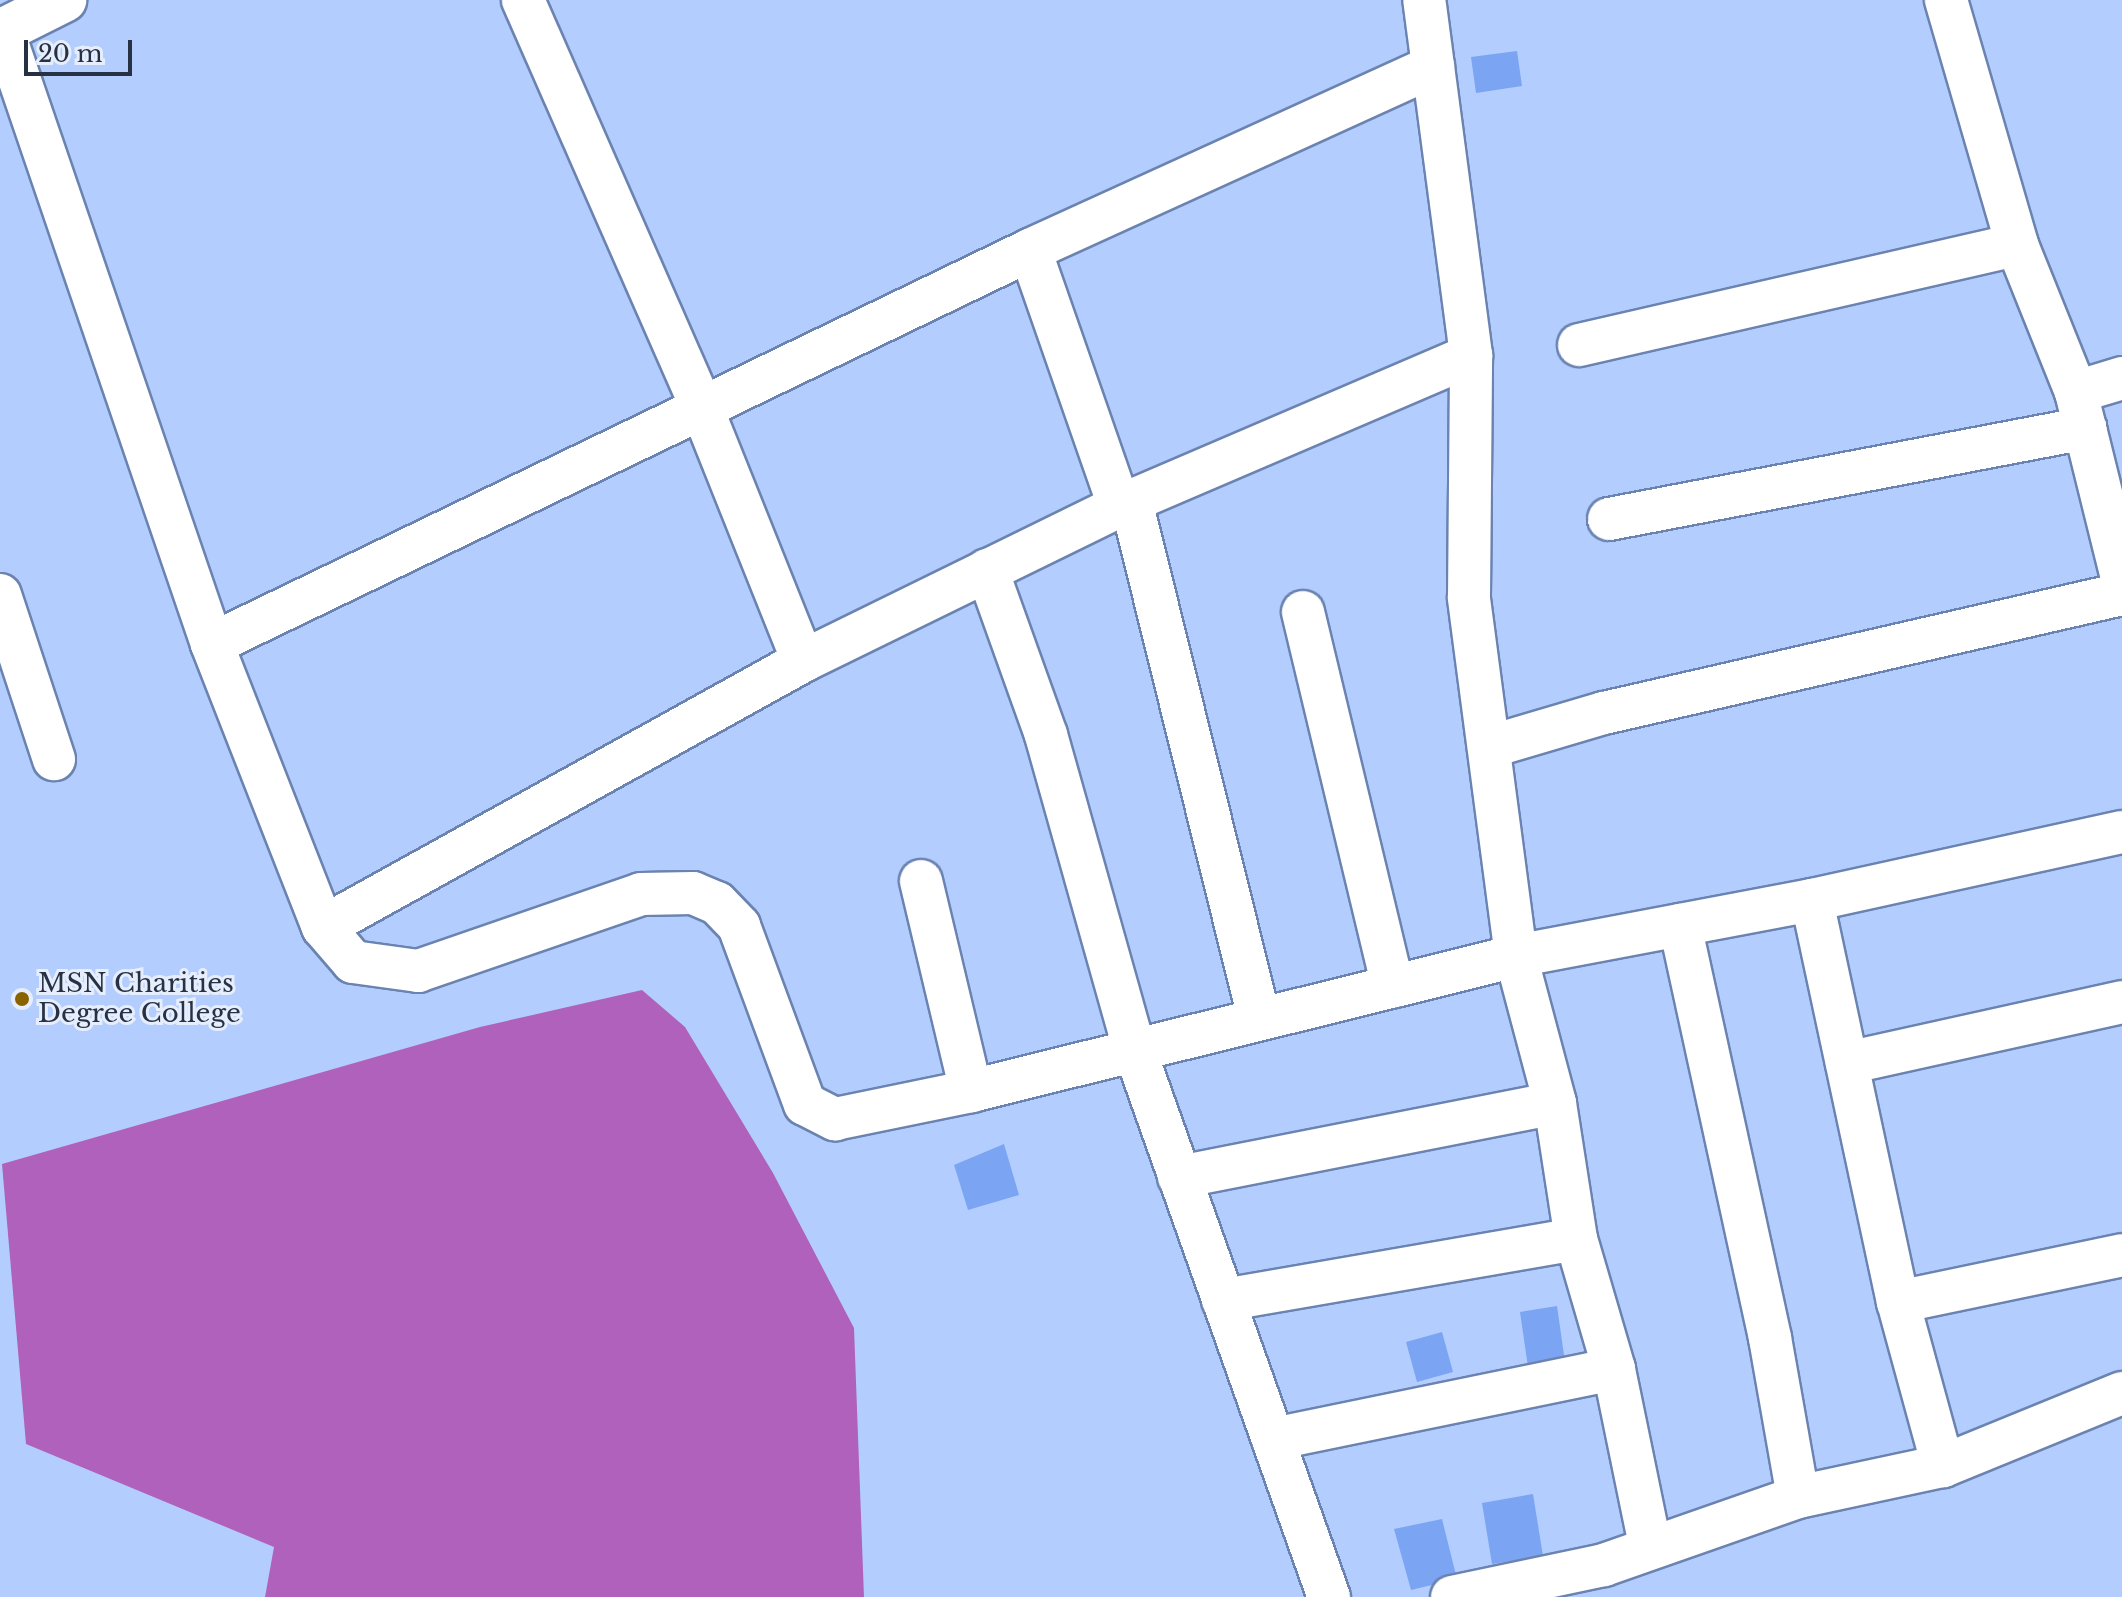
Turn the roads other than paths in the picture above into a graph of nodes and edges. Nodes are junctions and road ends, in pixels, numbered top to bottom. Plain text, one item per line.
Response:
1 (64, 0) edge
2 (523, 0) edge
3 (1424, 0) edge
4 (1946, 0) edge
5 (1, 31) edge
6 (1433, 66) junction
7 (2017, 245) junction
8 (1030, 250) junction
9 (1579, 345) dead end
10 (1471, 355) junction
11 (2122, 378) edge
12 (2081, 410) junction
13 (703, 411) junction
14 (1125, 503) junction
15 (1609, 519) dead end
16 (987, 570) junction
17 (2122, 578) edge
18 (2122, 594) edge
19 (0, 595) edge
20 (1303, 612) dead end
21 (212, 644) junction
22 (803, 661) junction
23 (1489, 747) junction
24 (54, 759) dead end
25 (2122, 832) edge
26 (921, 881) dead end
27 (1812, 900) junction
28 (1680, 925) junction
29 (323, 927) junction
30 (1516, 956) junction
31 (1393, 986) junction
32 (2122, 1002) edge
33 (1259, 1018) junction
34 (1134, 1048) junction
35 (1847, 1063) junction
36 (971, 1091) junction
37 (1555, 1103) junction
38 (1179, 1177) junction
39 (1576, 1239) junction
40 (2122, 1255) edge
41 (1223, 1300) junction
42 (1898, 1302) junction
43 (1614, 1369) junction
44 (2122, 1393) edge
45 (1273, 1439) junction
46 (1943, 1466) junction
47 (1798, 1497) junction
48 (1650, 1545) junction
49 (1607, 1581) edge
50 (1329, 1597) edge
51 (1452, 1597) edge

1 - 5 highway
2 - 13 street
3 - 6 street
4 - 7 street
5 - 21 street
6 - 8 street
6 - 10 street
7 - 9 street
7 - 12 street
8 - 13 street
8 - 14 street
10 - 14 street
10 - 23 street
11 - 12 street
12 - 15 street
12 - 17 street
13 - 21 street
13 - 22 street
14 - 16 street
14 - 33 street
16 - 22 street
16 - 34 street
18 - 23 street
19 - 24 street
20 - 31 street
21 - 29 street
22 - 29 street
23 - 30 street
25 - 27 street
26 - 36 street
27 - 28 street
27 - 35 street
28 - 30 street
28 - 47 street
29 - 36 street
30 - 31 street
30 - 37 street
31 - 33 street
32 - 35 street
33 - 34 street
34 - 36 street
34 - 38 street
35 - 42 street
37 - 38 street
37 - 39 street
38 - 41 street
39 - 41 street
39 - 43 street
40 - 42 street
41 - 45 street
42 - 46 street
43 - 45 street
43 - 48 street
44 - 46 street
45 - 50 street
46 - 47 street
47 - 48 street
48 - 49 street
49 - 51 street

